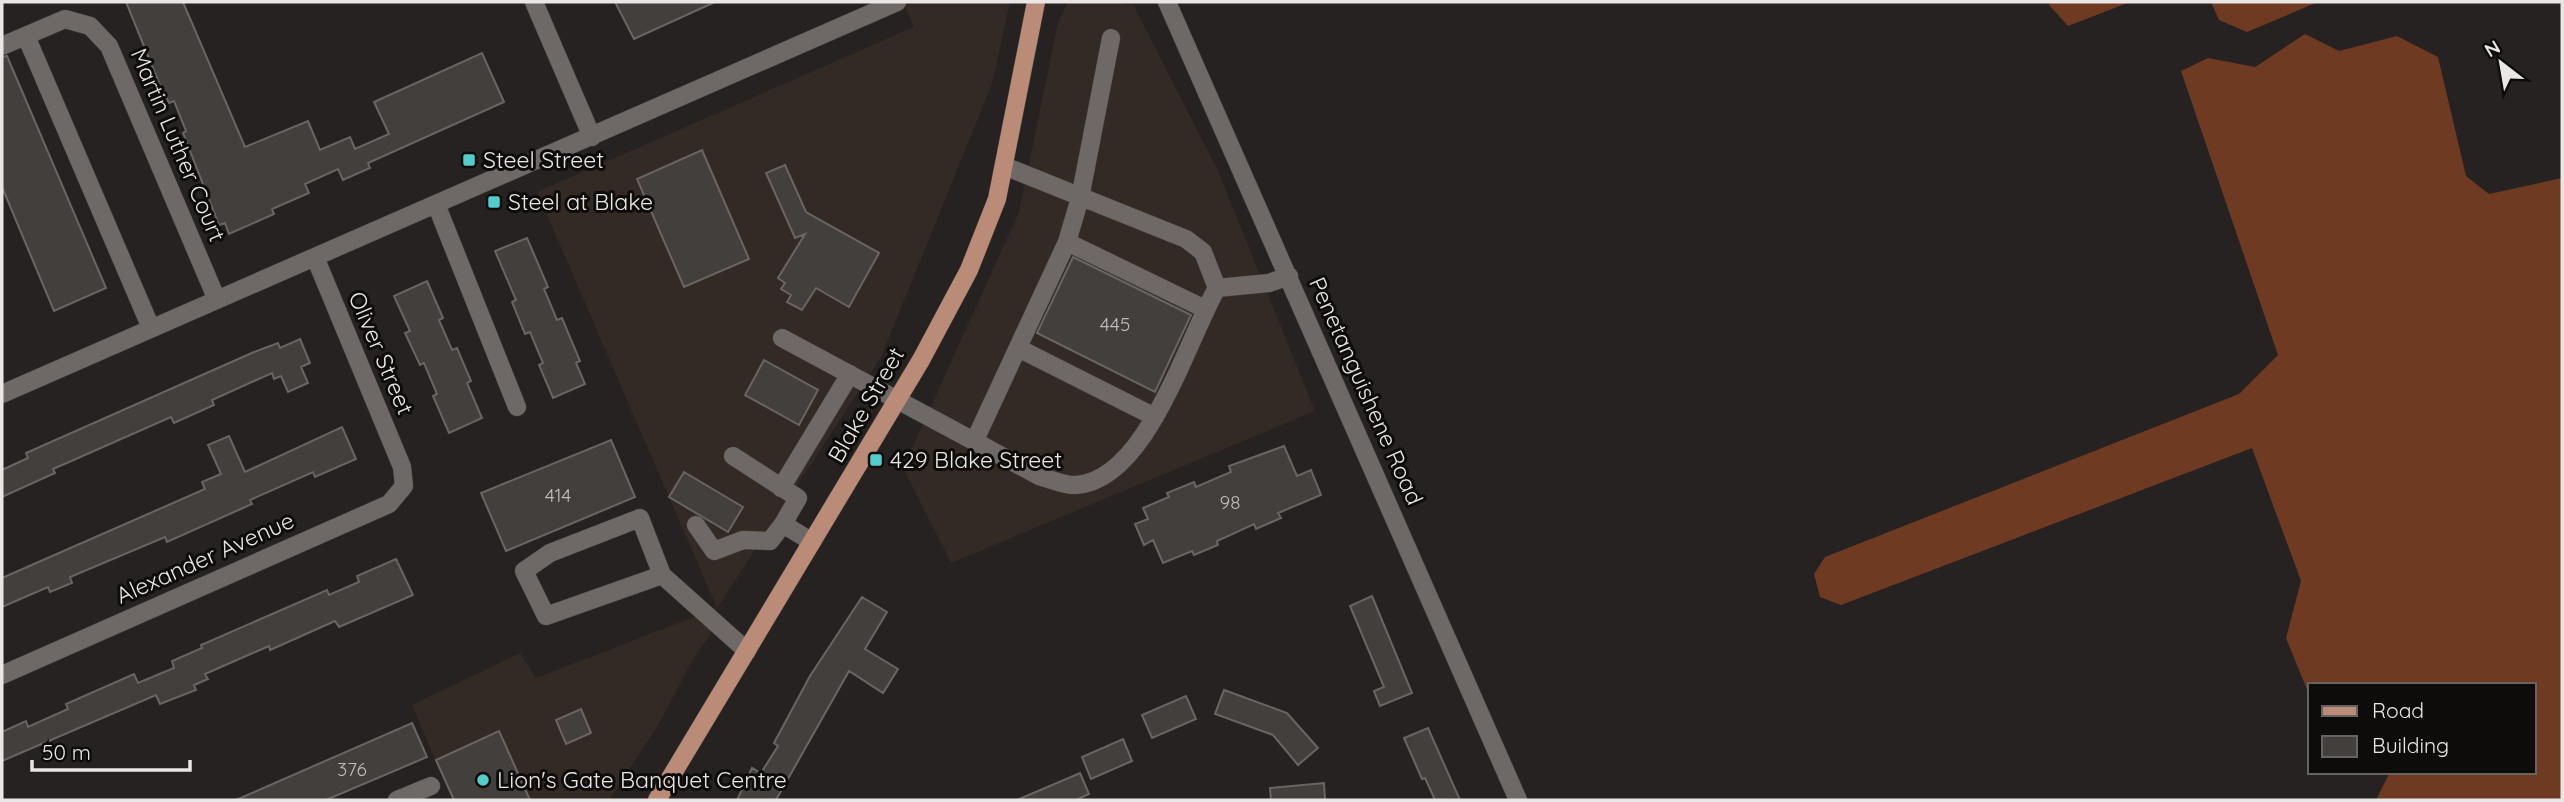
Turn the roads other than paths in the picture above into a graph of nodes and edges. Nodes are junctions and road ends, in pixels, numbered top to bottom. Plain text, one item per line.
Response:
1 (534, 2) edge
2 (897, 2) edge
3 (1036, 2) edge
4 (1167, 2) edge
5 (26, 36) junction
6 (1111, 38) dead end
7 (2, 46) edge
8 (592, 137) junction
9 (1004, 166) junction
10 (1080, 198) junction
11 (436, 204) junction
12 (1067, 242) junction
13 (315, 257) junction
14 (1289, 276) junction
15 (1217, 288) junction
16 (216, 300) junction
17 (1205, 309) junction
18 (151, 328) junction
19 (782, 338) dead end
20 (1018, 348) junction
21 (850, 374) junction
22 (2, 394) edge
23 (898, 400) junction
24 (517, 407) dead end
25 (1155, 418) junction
26 (975, 440) junction
27 (733, 456) dead end
28 (401, 467) joint
29 (781, 488) junction
30 (783, 524) junction
31 (696, 525) dead end
32 (813, 542) junction
33 (662, 575) junction
34 (747, 651) junction
35 (2, 675) edge
36 (431, 786) dead end
37 (397, 800) edge
38 (657, 800) edge
39 (1518, 800) edge

1 - 8 street
2 - 8 street
3 - 9 main road, Blake Street
4 - 14 street, Penetanguishene Road
5 - 7 street, Martin Luther Court
5 - 16 street, Martin Luther Court
5 - 18 street
6 - 10 street
8 - 11 street
9 - 10 street
9 - 23 main road, Blake Street
10 - 12 street
10 - 15 street
11 - 13 street
11 - 24 street
12 - 17 street
12 - 20 street
13 - 16 street
13 - 28 street, Oliver Street
14 - 15 street
14 - 39 street, Penetanguishene Road
15 - 17 street
16 - 18 street
17 - 25 street
18 - 22 street
19 - 21 street
20 - 25 street
20 - 26 street
21 - 23 street
21 - 29 street
23 - 26 street
23 - 32 main road, Blake Street
25 - 26 street
27 - 29 street
28 - 35 street, Alexander Avenue
29 - 30 street
30 - 31 street
30 - 32 street
32 - 34 main road, Blake Street
33 - 33 street
33 - 34 street
34 - 38 main road, Blake Street
36 - 37 street

